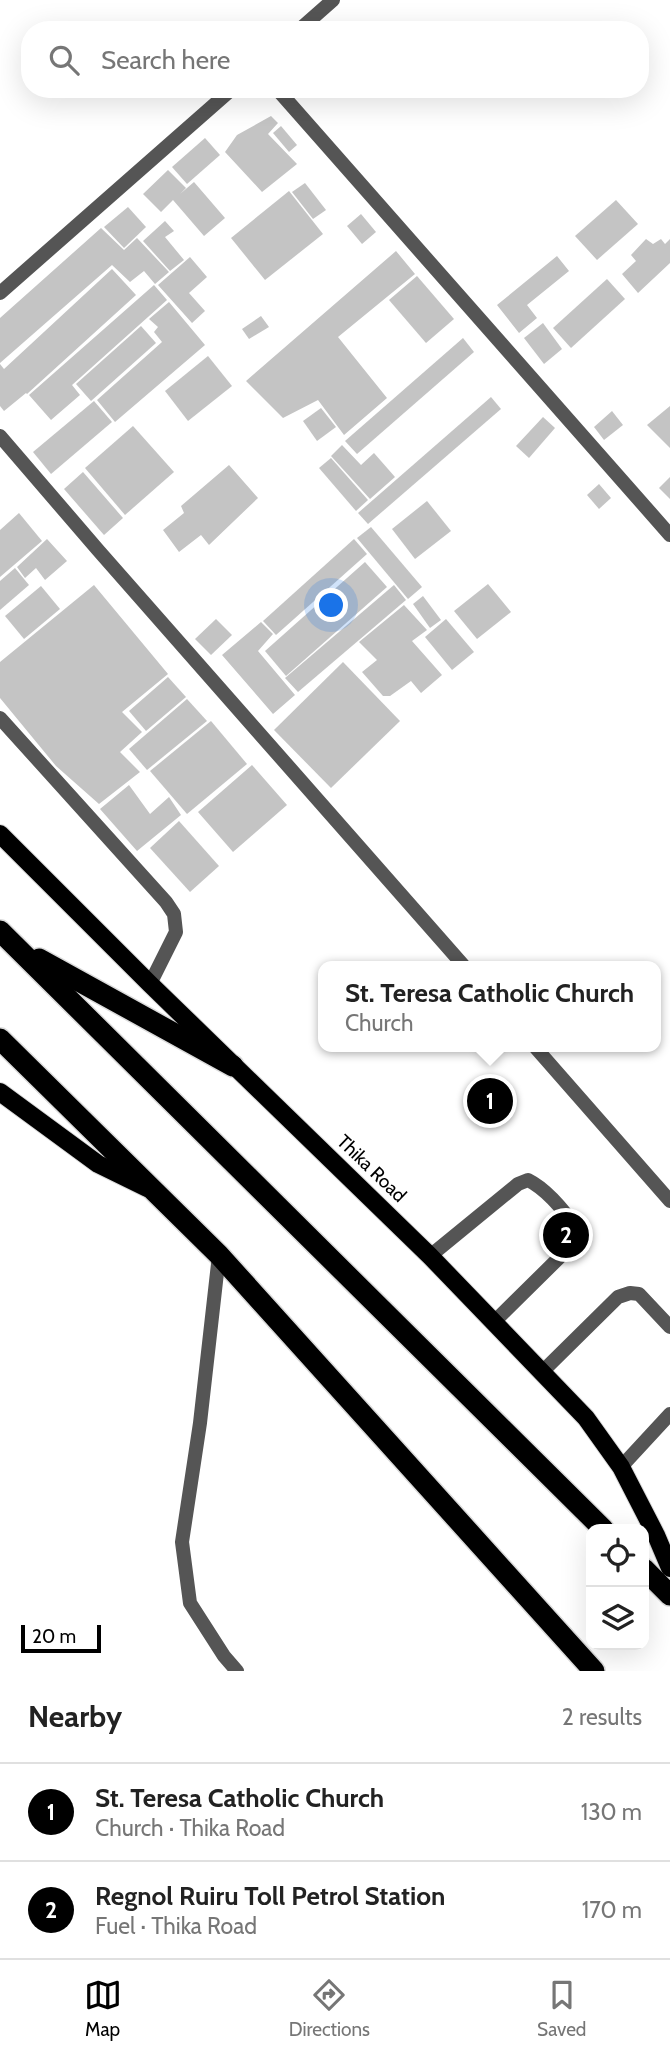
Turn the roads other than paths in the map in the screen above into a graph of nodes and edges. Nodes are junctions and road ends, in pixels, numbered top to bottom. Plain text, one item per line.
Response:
1 (333, 0) edge
2 (309, 21) edge
3 (222, 98) edge
4 (285, 98) edge
5 (0, 293) edge
6 (0, 436) edge
7 (670, 536) edge
8 (0, 718) edge
9 (0, 834) edge
10 (0, 931) edge
11 (16, 947) junction
12 (460, 961) edge
13 (150, 984) junction
14 (0, 1039) edge
15 (539, 1052) edge
16 (233, 1066) junction
17 (0, 1092) edge
18 (156, 1192) junction
19 (670, 1200) edge
20 (219, 1255) junction
21 (430, 1255) junction
22 (494, 1322) junction
23 (670, 1327) edge
24 (542, 1372) junction
25 (670, 1414) edge
26 (621, 1467) junction
27 (598, 1524) edge
28 (670, 1568) edge
29 (649, 1574) edge
30 (670, 1595) edge
31 (237, 1671) edge
32 (594, 1671) edge

1 - 2 street
3 - 5 street
4 - 7 street
6 - 12 street
8 - 13 street
9 - 13 main road, Thika Road
10 - 11 highway
11 - 16 highway
11 - 27 highway
13 - 16 main road, Thika Road
14 - 18 highway
15 - 19 street
16 - 21 main road, Thika Road
17 - 18 main road
18 - 20 highway
20 - 31 street
20 - 32 highway
21 - 22 main road, Thika Road
21 - 22 street
22 - 24 main road, Thika Road
23 - 24 street
24 - 26 main road, Thika Road
25 - 26 street
26 - 28 main road, Thika Road
29 - 30 highway

